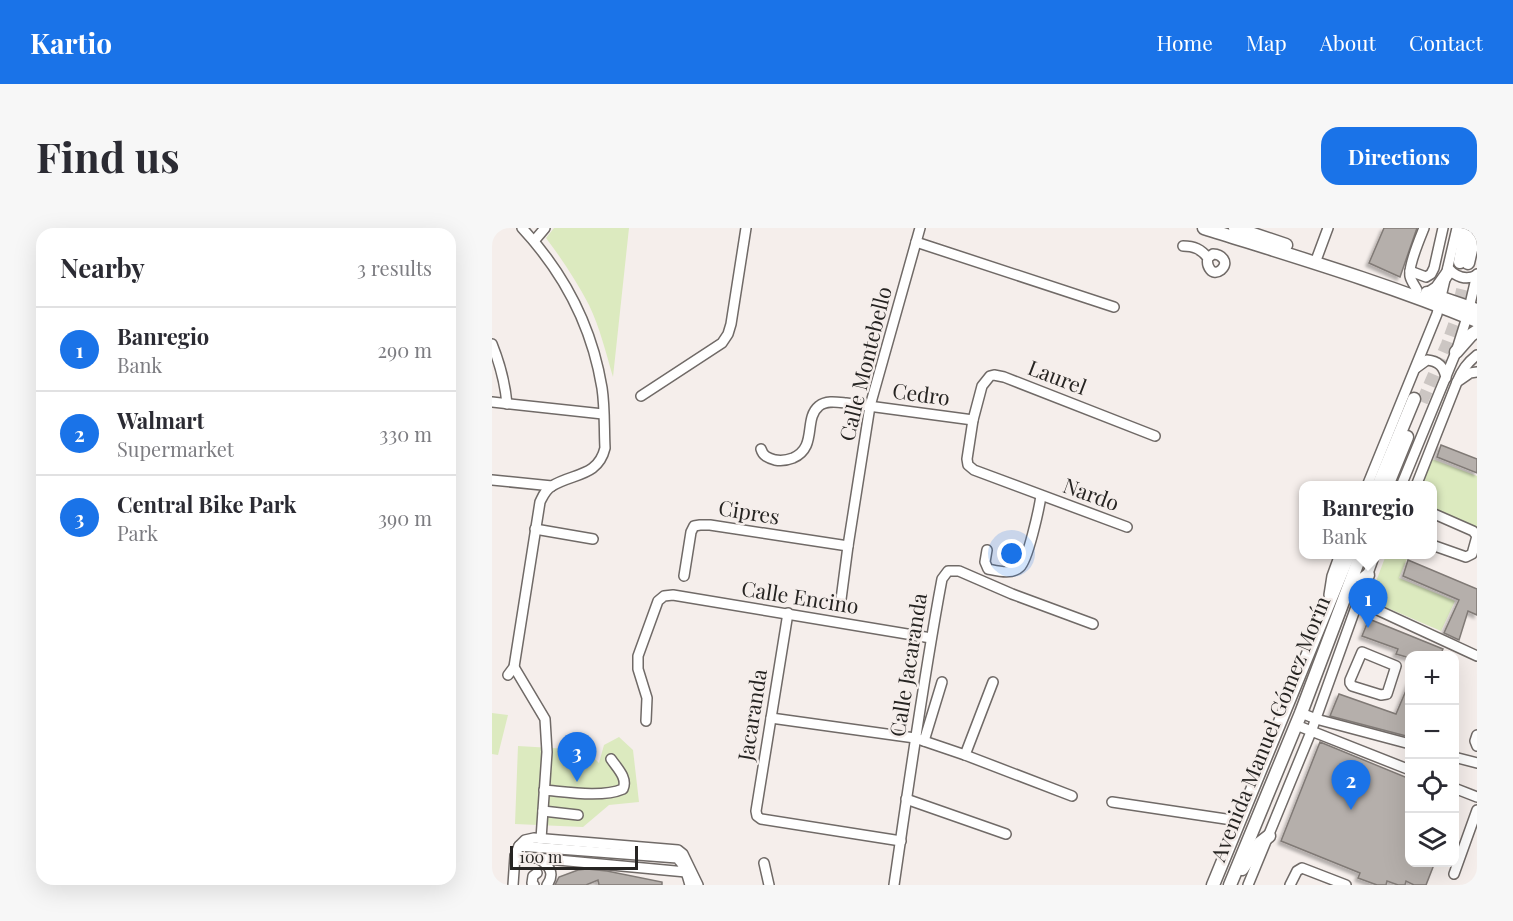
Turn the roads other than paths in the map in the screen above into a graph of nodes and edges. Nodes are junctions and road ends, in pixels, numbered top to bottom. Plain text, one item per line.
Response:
1 (522, 228) edge
2 (544, 228) edge
3 (746, 228) edge
4 (920, 228) edge
5 (1204, 228) edge
6 (1328, 228) edge
7 (1424, 228) edge
8 (1466, 228) edge
9 (1476, 228) edge
10 (1232, 230) edge
11 (1442, 231) edge
12 (1456, 233) edge
13 (1255, 235) edge
14 (534, 240) junction
15 (916, 242) junction
16 (1183, 246) dead end
17 (1219, 254) junction
18 (1208, 258) junction
19 (1317, 259) junction
20 (1410, 271) junction
21 (1447, 271) junction
22 (1477, 274) edge
23 (1423, 292) junction
24 (1440, 302) junction
25 (1114, 307) dead end
26 (1473, 314) edge
27 (1477, 331) edge
28 (492, 344) edge
29 (1456, 352) junction
30 (1477, 355) edge
31 (1414, 369) junction
32 (1477, 372) edge
33 (1446, 378) junction
34 (1457, 382) junction
35 (641, 396) dead end
36 (492, 402) edge
37 (507, 404) junction
38 (870, 406) junction
39 (603, 414) junction
40 (974, 420) junction
41 (1155, 436) dead end
42 (761, 449) dead end
43 (492, 480) edge
44 (1369, 481) edge
45 (1380, 481) edge
46 (1390, 481) edge
47 (1403, 481) edge
48 (1418, 481) edge
49 (552, 486) junction
50 (1041, 496) junction
51 (1437, 515) edge
52 (1127, 527) dead end
53 (535, 529) junction
54 (594, 539) dead end
55 (848, 546) junction
56 (1437, 547) edge
57 (987, 550) dead end
58 (1338, 559) edge
59 (1347, 559) edge
60 (1360, 559) edge
61 (1374, 559) edge
62 (1368, 575) junction
63 (684, 576) dead end
64 (1358, 601) junction
65 (1328, 605) junction
66 (840, 607) dead end
67 (788, 613) junction
68 (1093, 624) dead end
69 (1334, 627) junction
70 (931, 638) junction
71 (1477, 656) edge
72 (1336, 662) junction
73 (1354, 669) junction
74 (942, 682) dead end
75 (993, 682) dead end
76 (1301, 713) junction
77 (771, 718) junction
78 (1316, 719) junction
79 (646, 721) dead end
80 (1296, 725) junction
81 (1311, 732) junction
82 (1477, 735) edge
83 (919, 740) junction
84 (1405, 743) edge
85 (1477, 746) edge
86 (965, 755) junction
87 (1459, 758) edge
88 (611, 759) dead end
89 (1477, 763) edge
90 (1405, 768) edge
91 (544, 790) junction
92 (1459, 790) edge
93 (1072, 795) dead end
94 (1477, 797) edge
95 (906, 799) junction
96 (1112, 802) dead end
97 (1477, 810) edge
98 (543, 811) junction
99 (578, 815) dead end
100 (1239, 821) junction
101 (1006, 834) dead end
102 (1269, 836) junction
103 (541, 839) junction
104 (901, 841) junction
105 (519, 846) junction
106 (515, 856) junction
107 (537, 858) junction
108 (764, 863) dead end
109 (686, 872) junction
110 (537, 873) dead end
111 (1454, 874) dead end
112 (1232, 880) edge
113 (513, 885) edge
114 (534, 885) edge
115 (548, 885) edge
116 (690, 885) edge
117 (697, 885) edge
118 (769, 885) edge
119 (894, 885) edge
120 (1213, 885) edge
121 (1248, 885) edge
122 (1290, 885) edge
123 (1346, 885) edge

1 - 14 street
2 - 14 street
3 - 35 street
4 - 15 street, Calle Montebello
5 - 10 main road
6 - 19 street
7 - 20 street
8 - 9 main road
10 - 13 main road
10 - 17 street
11 - 12 street
11 - 20 street
12 - 21 street
13 - 19 main road
14 - 39 street
15 - 25 street
15 - 38 street, Calle Montebello
16 - 18 street
17 - 18 street
17 - 18 street
19 - 23 main road
19 - 24 main road
20 - 23 street
21 - 22 street
21 - 23 main road
21 - 24 street
22 - 26 street
23 - 24 main road
24 - 26 main road
24 - 31 street
26 - 29 street
27 - 29 main road
28 - 37 street
29 - 33 street
30 - 34 street
31 - 33 street
31 - 44 street
32 - 34 street
33 - 47 street
34 - 48 street
36 - 37 street
37 - 39 street
38 - 40 street, Cedro
38 - 42 street, Cedro
38 - 55 street, Calle Montebello
39 - 49 street
40 - 41 street, Laurel
40 - 50 street, Nardo
43 - 49 street
45 - 46 main road
49 - 53 street
50 - 52 street, Nardo
50 - 57 street, Nardo
51 - 56 street
53 - 54 street
53 - 91 street
55 - 63 street, Cipres
55 - 66 street, Calle Montebello
58 - 65 street, Avenida Manuel Gómez Morín
59 - 65 main road, Avenida Manuel Gómez Morín
60 - 69 main road, Avenida Manuel Gómez Morín
61 - 62 street, Avenida Manuel Gómez Morín
62 - 64 street, Avenida Manuel Gómez Morín
62 - 69 main road
64 - 71 street
64 - 72 street, Avenida Manuel Gómez Morín
65 - 100 main road, Avenida Manuel Gómez Morín
67 - 70 street, Calle Encino
67 - 77 street, Jacaranda
67 - 79 street, Calle Encino
68 - 70 street, Calle Jacaranda
69 - 76 main road, Avenida Manuel Gómez Morín
70 - 83 street, Calle Jacaranda
72 - 73 street
72 - 78 street, Avenida Manuel Gómez Morín
73 - 73 street
74 - 83 street
75 - 86 street
76 - 78 street
76 - 80 main road, Avenida Manuel Gómez Morín
77 - 83 street
77 - 104 street, Jacaranda
78 - 81 street, Avenida Manuel Gómez Morín
78 - 84 street
80 - 81 street
80 - 112 main road, Avenida Manuel Gómez Morín
81 - 90 street
81 - 102 street, Avenida Manuel Gómez Morín
82 - 85 street
83 - 86 street
83 - 95 street, Calle Jacaranda
86 - 93 street
87 - 89 street
88 - 91 street
91 - 98 street
92 - 94 street
95 - 101 street
95 - 104 street, Calle Jacaranda
96 - 100 street
97 - 111 street
98 - 99 street
98 - 103 street
100 - 120 main road, Avenida Manuel Gómez Morín
102 - 112 main road
102 - 121 street, Avenida Manuel Gómez Morín
103 - 105 street
103 - 117 street
104 - 119 street, Calle Jacaranda
105 - 106 street
105 - 109 street
106 - 107 street
106 - 113 street
107 - 109 street
107 - 115 street
108 - 118 street
109 - 116 street
109 - 117 street
110 - 114 street
122 - 123 street

